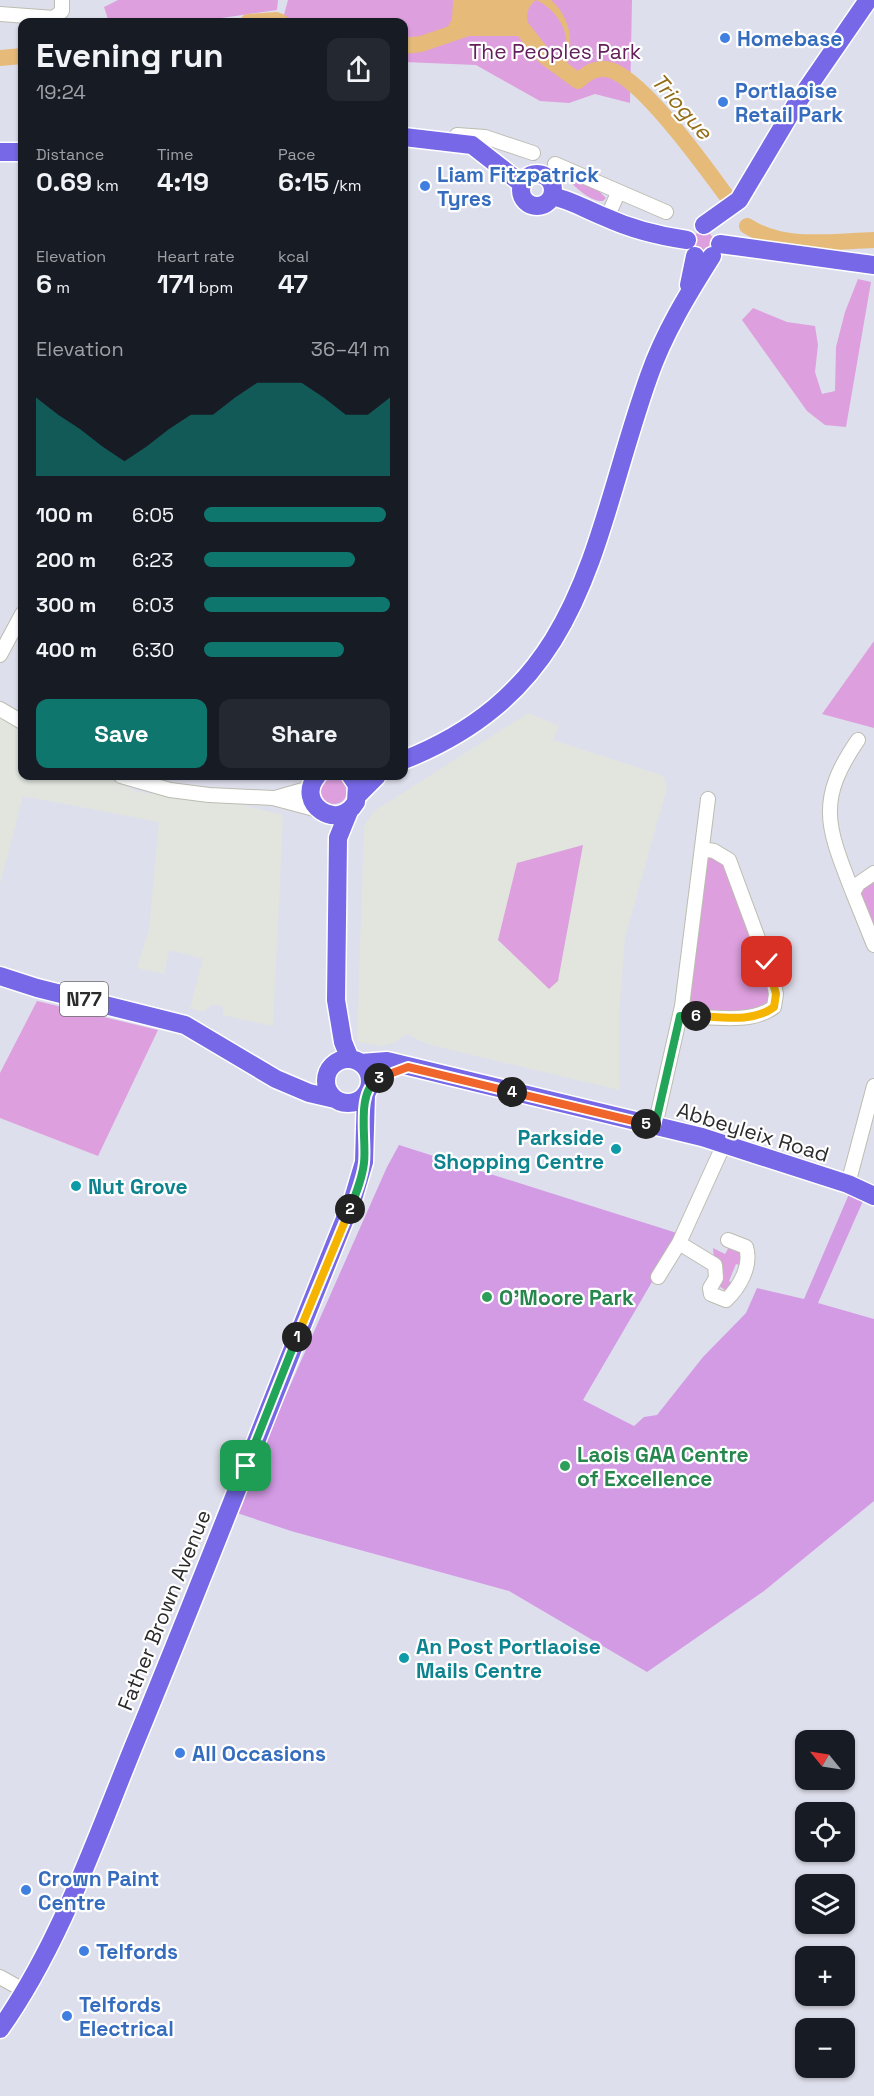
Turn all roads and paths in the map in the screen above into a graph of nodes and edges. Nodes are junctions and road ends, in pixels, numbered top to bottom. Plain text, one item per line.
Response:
1 (62, 0) edge
2 (868, 0) edge
3 (0, 14) edge
4 (408, 138) edge
5 (446, 140) junction
6 (0, 152) edge
7 (18, 152) edge
8 (533, 153) dead end
9 (555, 164) dead end
10 (618, 193) junction
11 (666, 212) dead end
12 (607, 218) junction
13 (706, 242) junction
14 (874, 265) edge
15 (18, 622) edge
16 (0, 656) edge
17 (0, 709) edge
18 (18, 720) edge
19 (858, 740) dead end
20 (408, 758) edge
21 (135, 780) edge
22 (354, 780) edge
23 (373, 780) edge
24 (314, 782) edge
25 (273, 798) junction
26 (708, 799) dead end
27 (353, 803) junction
28 (322, 812) junction
29 (339, 838) junction
30 (702, 849) junction
31 (874, 873) edge
32 (853, 893) junction
33 (874, 945) edge
34 (0, 976) edge
35 (680, 1016) junction
36 (337, 1019) junction
37 (356, 1061) junction
38 (408, 1067) junction
39 (329, 1071) junction
40 (292, 1085) junction
41 (874, 1086) edge
42 (368, 1089) junction
43 (341, 1101) junction
44 (655, 1126) junction
45 (363, 1130) junction
46 (724, 1144) junction
47 (848, 1184) junction
48 (874, 1196) edge
49 (728, 1240) dead end
50 (679, 1243) junction
51 (658, 1277) dead end
52 (0, 1977) edge
53 (25, 1991) junction
54 (0, 2029) edge

1 - 3 street
2 - 13 main road
4 - 5 main road
5 - 8 street
5 - 12 main road
6 - 7 main road
9 - 10 street
10 - 11 street
10 - 12 street
12 - 13 main road
13 - 14 main road
13 - 20 main road
15 - 16 street
17 - 18 street
19 - 32 street
21 - 25 street
22 - 27 main road
23 - 27 main road
24 - 25 street
24 - 28 main road
25 - 28 street
26 - 30 street
27 - 28 main road
27 - 29 main road
28 - 29 main road
29 - 36 main road
30 - 35 street
30 - 35 street
31 - 32 street
32 - 33 street
34 - 40 main road, N77
35 - 44 street
36 - 37 main road
36 - 39 main road
37 - 38 main road, Abbeyleix Road
37 - 39 main road
37 - 42 main road
38 - 42 main road
38 - 44 main road, Abbeyleix Road
39 - 40 main road
39 - 43 main road
40 - 43 main road, N77
41 - 47 street
42 - 43 main road
42 - 45 main road, Father Brown Avenue
43 - 45 main road
44 - 46 main road, Abbeyleix Road
45 - 53 main road, Father Brown Avenue
46 - 47 main road, Abbeyleix Road
46 - 50 street
47 - 48 main road, Abbeyleix Road
49 - 50 street
50 - 51 street
52 - 53 street
53 - 54 main road, Father Brown Avenue

